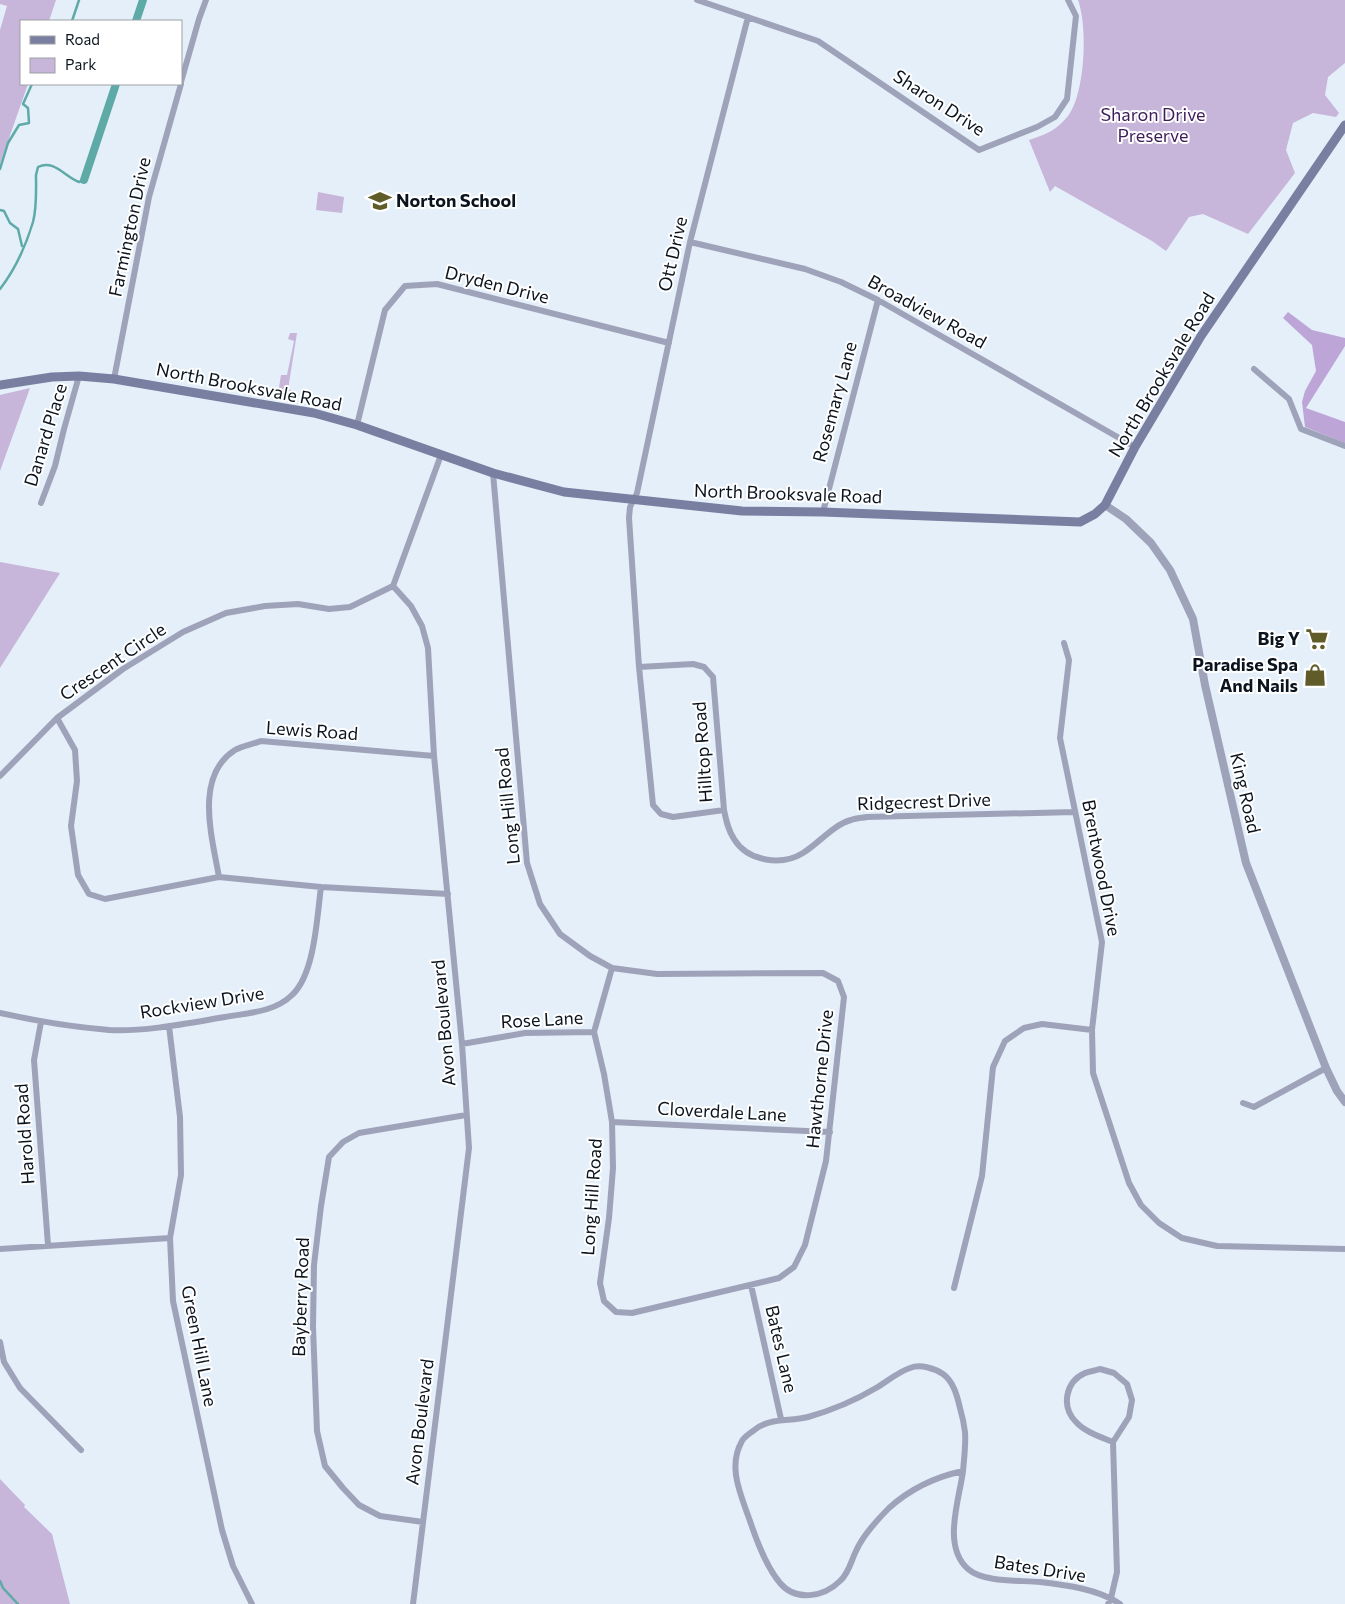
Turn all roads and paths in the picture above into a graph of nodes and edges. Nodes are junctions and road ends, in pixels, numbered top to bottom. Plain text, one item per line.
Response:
1 (206, 0) edge
2 (697, 0) edge
3 (1068, 0) edge
4 (748, 17) junction
5 (182, 79) edge
6 (180, 85) edge
7 (1345, 125) edge
8 (690, 242) junction
9 (878, 300) junction
10 (669, 343) junction
11 (1254, 369) dead end
12 (79, 376) junction
13 (114, 379) junction
14 (0, 385) edge
15 (357, 426) junction
16 (1134, 446) junction
17 (1345, 446) edge
18 (441, 455) junction
19 (493, 473) junction
20 (633, 500) junction
21 (41, 503) dead end
22 (1106, 505) junction
23 (823, 512) junction
24 (393, 586) junction
25 (1064, 643) dead end
26 (639, 667) junction
27 (57, 718) junction
28 (434, 756) junction
29 (0, 776) edge
30 (724, 810) junction
31 (1075, 812) junction
32 (219, 876) junction
33 (321, 886) junction
34 (448, 894) junction
35 (612, 968) junction
36 (0, 1013) edge
37 (41, 1022) junction
38 (168, 1026) junction
39 (1092, 1030) junction
40 (594, 1032) junction
41 (462, 1044) junction
42 (1326, 1068) junction
43 (1345, 1102) edge
44 (1242, 1103) dead end
45 (466, 1115) junction
46 (612, 1122) junction
47 (830, 1132) junction
48 (170, 1238) junction
49 (48, 1245) junction
50 (1345, 1248) edge
51 (0, 1249) edge
52 (751, 1285) junction
53 (954, 1288) dead end
54 (0, 1342) edge
55 (781, 1419) junction
56 (1113, 1442) junction
57 (81, 1450) dead end
58 (963, 1471) junction
59 (423, 1522) junction
60 (1110, 1601) edge
61 (252, 1604) edge
62 (413, 1604) edge
63 (1120, 1604) edge

1 - 5 street, Farmington Drive
2 - 4 street, Sharon Drive
3 - 4 street, Sharon Drive
4 - 8 street, Ott Drive
6 - 13 street, Farmington Drive
7 - 16 main road, North Brooksvale Road
8 - 9 street, Broadview Road
8 - 10 street, Ott Drive
9 - 16 street, Broadview Road
9 - 23 street, Rosemary Lane
10 - 15 street, Dryden Drive
10 - 20 street, Ott Drive
11 - 17 street
12 - 13 main road, North Brooksvale Road
12 - 14 main road, North Brooksvale Road
12 - 21 street, Danard Place
13 - 15 main road, North Brooksvale Road
15 - 18 main road, North Brooksvale Road
16 - 22 main road, North Brooksvale Road
18 - 19 main road, North Brooksvale Road
18 - 24 street
19 - 20 main road, North Brooksvale Road
19 - 35 street, Long Hill Road
20 - 23 main road, North Brooksvale Road
20 - 26 street, Hilltop Road
22 - 23 main road, North Brooksvale Road
22 - 42 street, King Road
24 - 27 street, Crescent Circle
24 - 28 street, Avon Boulevard
25 - 31 street, Brentwood Drive
26 - 30 street, Hilltop Road
26 - 30 street, Hilltop Road
27 - 29 street
27 - 32 street, Crescent Circle
28 - 32 street, Lewis Road
28 - 34 street, Avon Boulevard
30 - 31 street, Ridgecrest Drive
31 - 39 street, Brentwood Drive
32 - 33 street, Crescent Circle
33 - 34 street, Crescent Circle
33 - 38 street, Rockview Drive
34 - 41 street, Avon Boulevard
35 - 40 street, Long Hill Road
35 - 47 street, Hawthorne Drive
36 - 37 street, Rockview Drive
37 - 38 street, Rockview Drive
37 - 49 street, Harold Road
38 - 48 street, Green Hill Lane
39 - 50 street, Brentwood Drive
39 - 53 street
40 - 41 street, Rose Lane
40 - 46 street, Long Hill Road
41 - 45 street, Avon Boulevard
42 - 43 street, King Road
42 - 44 street
45 - 59 street, Avon Boulevard
45 - 59 street, Bayberry Road
46 - 47 street, Cloverdale Lane
46 - 52 street, Long Hill Road
47 - 52 street, Hawthorne Drive
48 - 49 street
48 - 61 street, Green Hill Lane
49 - 51 street
52 - 55 street, Bates Lane
54 - 57 street
55 - 58 street, Bates Drive
55 - 58 street, Bates Drive
56 - 56 street
56 - 60 street
58 - 60 street, Bates Drive
59 - 62 street, Avon Boulevard
60 - 63 street, Bates Drive

